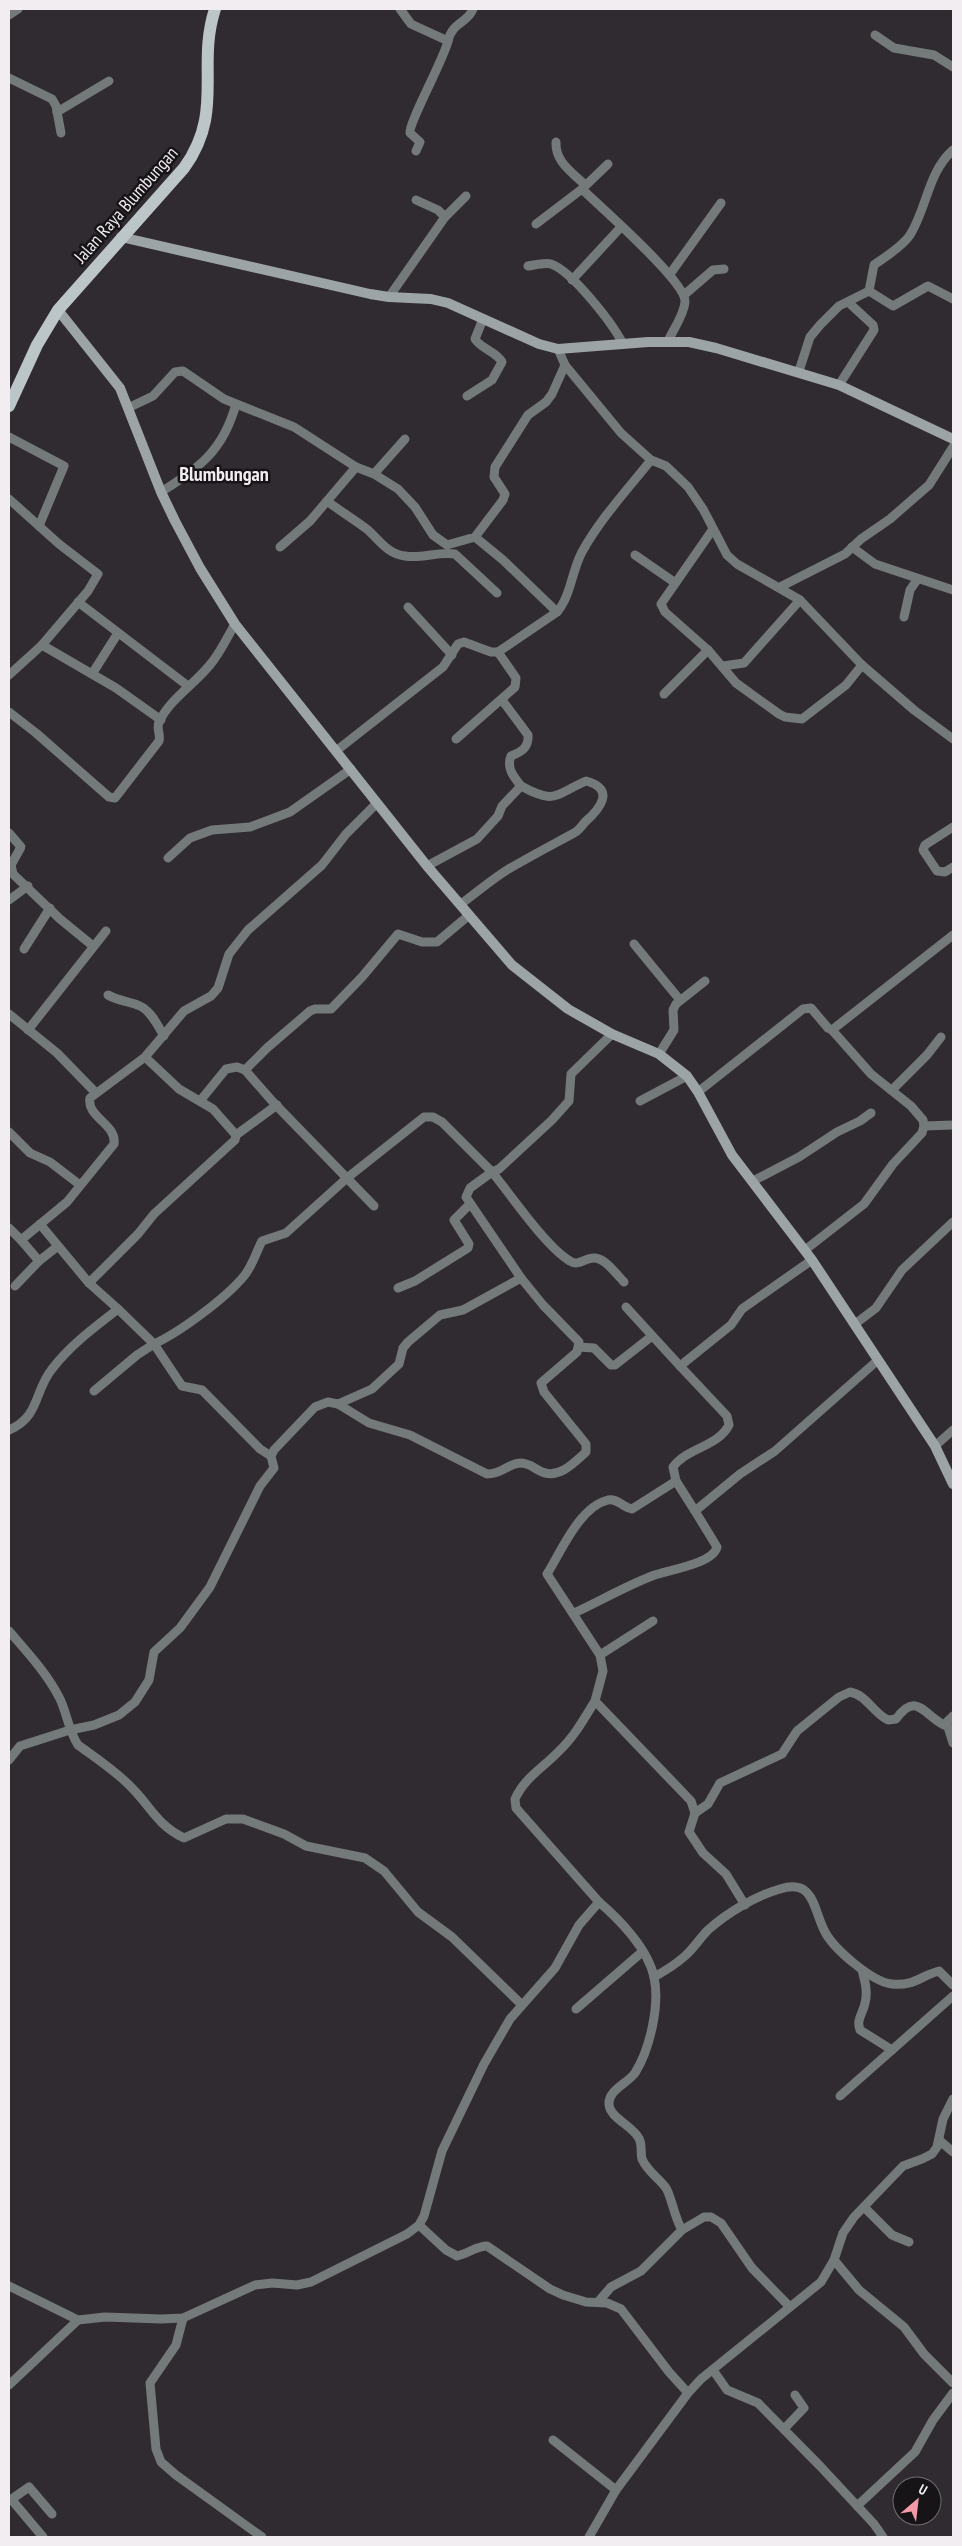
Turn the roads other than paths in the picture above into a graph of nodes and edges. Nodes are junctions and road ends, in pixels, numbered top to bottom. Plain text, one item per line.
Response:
1 (18, 9) edge
2 (215, 9) edge
3 (400, 9) edge
4 (473, 9) edge
5 (9, 15) edge
6 (875, 35) dead end
7 (448, 41) junction
8 (953, 67) edge
9 (9, 78) edge
10 (108, 81) dead end
11 (57, 112) junction
12 (61, 133) dead end
13 (556, 142) dead end
14 (953, 150) edge
15 (416, 151) dead end
16 (608, 164) dead end
17 (584, 187) junction
18 (466, 196) dead end
19 (416, 200) dead end
20 (721, 203) dead end
21 (445, 217) junction
22 (536, 224) dead end
23 (621, 227) junction
24 (121, 237) junction
25 (528, 266) dead end
26 (724, 269) dead end
27 (670, 274) junction
28 (572, 280) junction
29 (869, 292) junction
30 (684, 295) junction
31 (389, 297) junction
32 (953, 299) edge
33 (848, 302) junction
34 (58, 310) junction
35 (483, 319) junction
36 (668, 342) junction
37 (623, 344) junction
38 (558, 349) junction
39 (565, 365) junction
40 (799, 371) junction
41 (839, 385) junction
42 (467, 396) dead end
43 (236, 404) junction
44 (9, 406) edge
45 (130, 407) junction
46 (9, 437) edge
47 (405, 439) dead end
48 (953, 439) edge
49 (953, 448) edge
50 (651, 460) junction
51 (356, 467) junction
52 (374, 474) junction
53 (161, 492) junction
54 (9, 499) edge
55 (326, 501) junction
56 (39, 526) junction
57 (713, 529) junction
58 (475, 537) junction
59 (280, 547) dead end
60 (852, 547) junction
61 (635, 555) dead end
62 (917, 580) junction
63 (674, 582) junction
64 (780, 587) junction
65 (953, 590) edge
66 (497, 593) dead end
67 (800, 600) junction
68 (78, 602) junction
69 (408, 607) dead end
70 (557, 612) junction
71 (904, 617) dead end
72 (236, 624) junction
73 (118, 633) junction
74 (42, 645) junction
75 (708, 650) junction
76 (498, 652) junction
77 (452, 655) junction
78 (723, 666) junction
79 (862, 666) junction
80 (92, 674) junction
81 (9, 676) edge
82 (188, 686) junction
83 (664, 694) dead end
84 (502, 700) junction
85 (9, 712) edge
86 (160, 720) junction
87 (456, 739) dead end
88 (953, 740) edge
89 (336, 751) junction
90 (351, 769) junction
91 (521, 786) junction
92 (377, 803) junction
93 (953, 827) edge
94 (9, 833) edge
95 (168, 858) dead end
96 (427, 866) junction
97 (953, 867) edge
98 (28, 886) junction
99 (9, 900) edge
100 (461, 904) junction
101 (50, 908) junction
102 (468, 916) junction
103 (106, 931) dead end
104 (953, 935) edge
105 (634, 944) dead end
106 (93, 946) junction
107 (24, 948) dead end
108 (705, 981) dead end
109 (108, 995) dead end
110 (680, 1000) junction
111 (9, 1014) edge
112 (28, 1030) junction
113 (832, 1030) junction
114 (612, 1034) junction
115 (164, 1036) junction
116 (941, 1037) dead end
117 (659, 1054) junction
118 (146, 1057) junction
119 (245, 1070) junction
120 (687, 1076) junction
121 (892, 1090) junction
122 (95, 1092) junction
123 (698, 1092) junction
124 (200, 1101) junction
125 (640, 1101) dead end
126 (277, 1105) junction
127 (872, 1113) dead end
128 (953, 1125) edge
129 (924, 1126) junction
130 (9, 1132) edge
131 (236, 1135) junction
132 (492, 1172) junction
133 (347, 1178) junction
134 (753, 1181) junction
135 (80, 1185) junction
136 (470, 1204) junction
137 (374, 1206) dead end
138 (953, 1222) edge
139 (40, 1224) junction
140 (9, 1228) edge
141 (21, 1240) junction
142 (58, 1246) junction
143 (805, 1250) junction
144 (812, 1260) junction
145 (39, 1261) junction
146 (521, 1278) junction
147 (624, 1282) dead end
148 (89, 1283) junction
149 (16, 1286) dead end
150 (398, 1288) dead end
151 (626, 1307) dead end
152 (118, 1309) junction
153 (855, 1324) junction
154 (652, 1336) junction
155 (154, 1344) junction
156 (579, 1347) junction
157 (878, 1360) junction
158 (680, 1366) junction
159 (94, 1391) dead end
160 (338, 1404) junction
161 (9, 1430) edge
162 (953, 1430) edge
163 (935, 1446) junction
164 (271, 1456) junction
165 (676, 1481) junction
166 (953, 1484) edge
167 (695, 1511) junction
168 (574, 1613) junction
169 (653, 1621) dead end
170 (9, 1631) edge
171 (600, 1655) junction
172 (595, 1702) junction
173 (953, 1716) edge
174 (947, 1724) junction
175 (70, 1730) junction
176 (953, 1744) edge
177 (9, 1760) edge
178 (695, 1813) junction
179 (599, 1902) junction
180 (745, 1905) junction
181 (642, 1952) junction
182 (862, 1970) junction
183 (654, 1977) junction
184 (953, 1985) edge
185 (953, 1996) edge
186 (522, 2004) junction
187 (576, 2009) dead end
188 (892, 2050) junction
189 (840, 2096) dead end
190 (953, 2099) edge
191 (939, 2140) junction
192 (953, 2152) edge
193 (864, 2207) junction
194 (419, 2225) junction
195 (682, 2230) junction
196 (909, 2242) dead end
197 (834, 2260) junction
198 (9, 2286) edge
199 (598, 2302) junction
200 (789, 2306) junction
201 (183, 2318) junction
202 (78, 2320) junction
203 (713, 2370) junction
204 (953, 2383) edge
205 (9, 2385) edge
206 (688, 2393) junction
207 (953, 2393) edge
208 (795, 2395) dead end
209 (784, 2429) junction
210 (553, 2440) dead end
211 (616, 2490) junction
212 (10, 2500) edge
213 (857, 2506) junction
214 (52, 2514) dead end
215 (43, 2537) edge
216 (262, 2537) edge
217 (589, 2537) edge
218 (883, 2537) edge

1 - 5 street
2 - 24 main road, Jalan Raya Blumbungan
3 - 7 street
4 - 7 street
6 - 8 street
7 - 15 street
9 - 11 street
10 - 11 street
11 - 12 street
13 - 17 street
14 - 29 street
16 - 17 street
17 - 22 street
17 - 23 street
18 - 21 street
19 - 21 street
20 - 27 street
21 - 31 street
23 - 27 street
23 - 28 street
24 - 31 street
24 - 34 main road, Jalan Raya Blumbungan
25 - 28 street
26 - 30 street
27 - 30 street
28 - 37 street
29 - 32 street
29 - 33 street
30 - 36 street
31 - 35 street
33 - 40 street
33 - 41 street
34 - 44 main road, Jalan Raya Blumbungan
34 - 45 street
35 - 38 street
35 - 42 street
36 - 37 street
36 - 40 street
37 - 38 street
38 - 39 street
39 - 50 street
39 - 58 street
40 - 41 street
41 - 48 street
43 - 45 street
43 - 51 street
43 - 53 street
45 - 53 street
46 - 56 street
47 - 52 street
49 - 60 street
50 - 57 street
50 - 70 street
51 - 52 street
51 - 55 street
52 - 58 street
53 - 72 street
54 - 56 street
55 - 59 street
55 - 66 street
56 - 68 street
57 - 63 street
57 - 64 street
58 - 70 street
60 - 62 street
60 - 64 street
61 - 63 street
62 - 65 street
62 - 71 street
63 - 75 street
64 - 67 street
67 - 78 street
67 - 79 street
68 - 73 street
68 - 74 street
69 - 77 street
70 - 76 street
72 - 82 street
72 - 89 street
73 - 80 street
73 - 82 street
74 - 80 street
74 - 81 street
75 - 78 street
75 - 83 street
76 - 77 street
76 - 84 street
77 - 89 street
78 - 79 street
79 - 88 street
80 - 86 street
82 - 86 street
84 - 87 street
84 - 91 street
85 - 86 street
89 - 90 street
90 - 92 street
90 - 95 street
91 - 96 street
91 - 100 street
92 - 96 street
92 - 115 street
93 - 97 street
94 - 98 street
96 - 100 street
98 - 99 street
98 - 101 street
100 - 102 street
101 - 106 street
101 - 107 street
102 - 114 street
102 - 119 street
103 - 106 street
104 - 113 street
105 - 110 street
106 - 112 street
108 - 110 street
109 - 115 street
110 - 117 street
111 - 112 street
112 - 122 street
113 - 121 street
113 - 123 street
114 - 117 street
114 - 132 street
115 - 118 street
116 - 121 street
117 - 120 street
118 - 122 street
118 - 124 street
119 - 124 street
119 - 126 street
120 - 123 street
120 - 125 street
121 - 129 street
122 - 135 street
123 - 134 street
124 - 131 street
126 - 131 street
126 - 133 street
127 - 134 street
128 - 129 street
129 - 143 street
130 - 135 street
131 - 148 street
132 - 133 street
132 - 136 street
132 - 147 street
133 - 137 street
133 - 155 street
134 - 143 street
135 - 139 street
136 - 146 street
136 - 150 street
138 - 153 street
139 - 141 street
139 - 142 street
140 - 141 street
141 - 145 street
142 - 145 street
142 - 148 street
143 - 144 street
144 - 153 street
144 - 158 street
145 - 149 street
146 - 156 street
146 - 160 street
148 - 152 street
151 - 154 street
152 - 155 street
152 - 161 street
153 - 157 street
154 - 156 street
154 - 158 street
155 - 159 street
155 - 164 street
156 - 160 street
157 - 163 street
157 - 167 street
158 - 165 street
160 - 164 street
162 - 163 street
163 - 166 street
164 - 175 street
165 - 167 street
165 - 168 street
167 - 168 street
168 - 171 street
169 - 171 street
170 - 175 street
171 - 172 street
172 - 178 street
172 - 179 street
173 - 174 street
174 - 176 street
174 - 178 street
175 - 177 street
175 - 186 street
178 - 180 street
179 - 181 street
179 - 186 street
180 - 182 street
180 - 183 street
181 - 183 street
181 - 187 street
182 - 184 street
182 - 188 street
183 - 195 street
185 - 188 street
186 - 194 street
188 - 189 street
190 - 191 street
191 - 192 street
191 - 193 street
193 - 196 street
193 - 197 street
194 - 199 street
194 - 201 street
195 - 199 street
195 - 200 street
197 - 200 street
197 - 204 street
198 - 202 street
199 - 206 street
200 - 203 street
201 - 202 street
201 - 216 street
202 - 205 street
203 - 206 street
203 - 209 street
206 - 211 street
207 - 213 street
208 - 209 street
209 - 213 street
210 - 211 street
211 - 217 street
212 - 214 street
212 - 215 street
213 - 218 street

